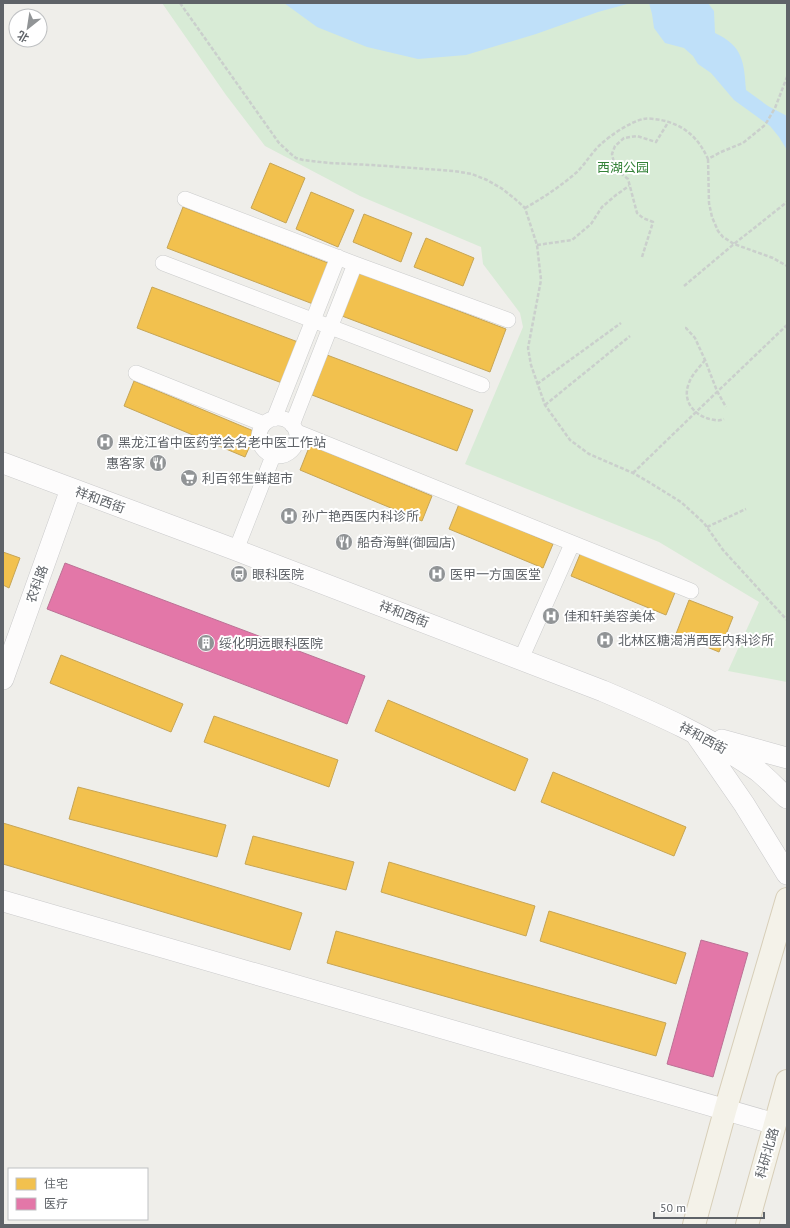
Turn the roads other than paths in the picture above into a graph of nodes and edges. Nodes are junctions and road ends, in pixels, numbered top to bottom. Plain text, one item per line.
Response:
1 (185, 199) dead end
2 (338, 257) junction
3 (163, 263) dead end
4 (355, 264) junction
5 (508, 320) dead end
6 (313, 321) junction
7 (330, 327) junction
8 (136, 373) dead end
9 (482, 385) dead end
10 (269, 421) junction
11 (294, 429) junction
12 (273, 456) junction
13 (3, 463) edge
14 (71, 489) junction
15 (572, 544) junction
16 (236, 550) junction
17 (691, 591) dead end
18 (521, 659) junction
19 (3, 679) edge
20 (695, 733) junction
21 (787, 758) edge
22 (787, 798) edge
23 (787, 874) edge
24 (787, 899) edge
25 (3, 901) edge
26 (787, 1081) edge
27 (725, 1111) junction
28 (781, 1118) edge
29 (694, 1225) edge
30 (747, 1225) edge

1 - 2 street
2 - 4 street
2 - 6 street
3 - 6 street
4 - 5 street
4 - 7 street
6 - 7 street
6 - 10 street
7 - 9 street
7 - 11 street
8 - 10 street
10 - 11 street
10 - 12 street
11 - 12 street
11 - 15 street
12 - 16 street
13 - 14 main road, 祥和西街
14 - 16 main road, 祥和西街
14 - 19 main road, 农科路
15 - 17 street
15 - 18 street
16 - 18 main road, 祥和西街
18 - 20 main road, 祥和西街
20 - 21 main road
20 - 22 main road, 祥和西街
20 - 23 main road
24 - 27 main road
25 - 27 main road
26 - 28 main road, 科研北路
27 - 28 main road
27 - 29 main road
28 - 30 main road, 科研北路

